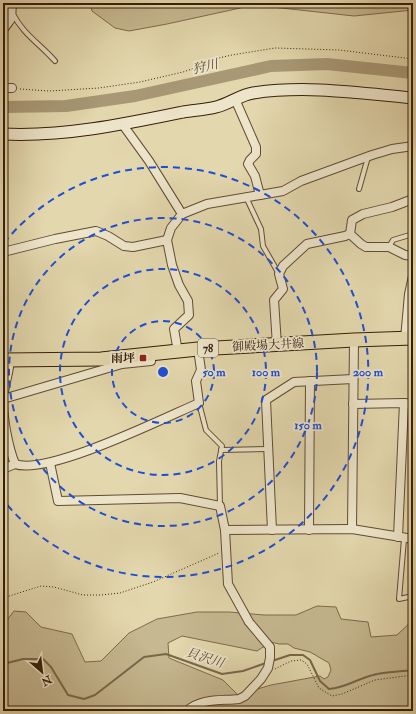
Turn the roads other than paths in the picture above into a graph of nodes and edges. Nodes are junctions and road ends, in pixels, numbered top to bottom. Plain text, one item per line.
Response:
1 (12, 7) edge
2 (3, 30) edge
3 (54, 61) dead end
4 (413, 98) edge
5 (235, 99) junction
6 (123, 125) junction
7 (3, 134) edge
8 (413, 146) edge
9 (368, 156) junction
10 (358, 189) dead end
11 (260, 195) junction
12 (246, 196) junction
13 (413, 199) edge
14 (182, 214) junction
15 (350, 234) junction
16 (413, 234) edge
17 (167, 240) junction
18 (390, 247) junction
19 (3, 252) edge
20 (413, 256) edge
21 (279, 274) junction
22 (413, 276) edge
23 (409, 339) edge
24 (354, 340) junction
25 (277, 345) junction
26 (198, 349) junction
27 (178, 352) junction
28 (152, 354) junction
29 (6, 360) edge
30 (353, 379) junction
31 (310, 381) junction
32 (3, 399) edge
33 (199, 403) junction
34 (404, 403) junction
35 (353, 404) junction
36 (413, 404) edge
37 (268, 449) junction
38 (221, 450) junction
39 (50, 463) junction
40 (15, 464) junction
41 (3, 469) edge
42 (220, 506) junction
43 (352, 529) junction
44 (225, 530) junction
45 (272, 530) junction
46 (309, 530) junction
47 (401, 538) junction
48 (413, 539) edge
49 (413, 596) edge
50 (187, 711) edge

1 - 2 street
1 - 3 lane
4 - 5 street
5 - 6 street
5 - 11 street
6 - 7 street
6 - 14 street
8 - 9 street
9 - 10 lane
9 - 11 street
11 - 12 street
12 - 14 street
12 - 21 lane
13 - 15 street
14 - 17 street
15 - 18 street
15 - 21 street
16 - 18 lane
17 - 19 street
17 - 27 street
18 - 20 street
21 - 25 street
22 - 23 street
23 - 24 main road, 御殿場大井線 / 78
24 - 25 main road, 御殿場大井線 / 78
24 - 30 street
25 - 26 main road, 御殿場大井線 / 78
26 - 27 main road, 御殿場大井線 / 78
26 - 33 street
27 - 28 main road, 御殿場大井線 / 78
28 - 29 main road, 御殿場大井線 / 78
28 - 32 street
29 - 32 street
30 - 31 street
30 - 35 street
31 - 37 street
31 - 46 street
32 - 40 street
33 - 38 lane
33 - 39 street
34 - 35 street
34 - 36 street
34 - 47 street
35 - 43 street
37 - 38 lane
37 - 45 street
38 - 42 lane
39 - 40 street
39 - 42 street
40 - 41 street
42 - 44 street
43 - 46 street
43 - 47 street
44 - 45 street
44 - 50 street
45 - 46 street
47 - 48 street
47 - 49 lane

